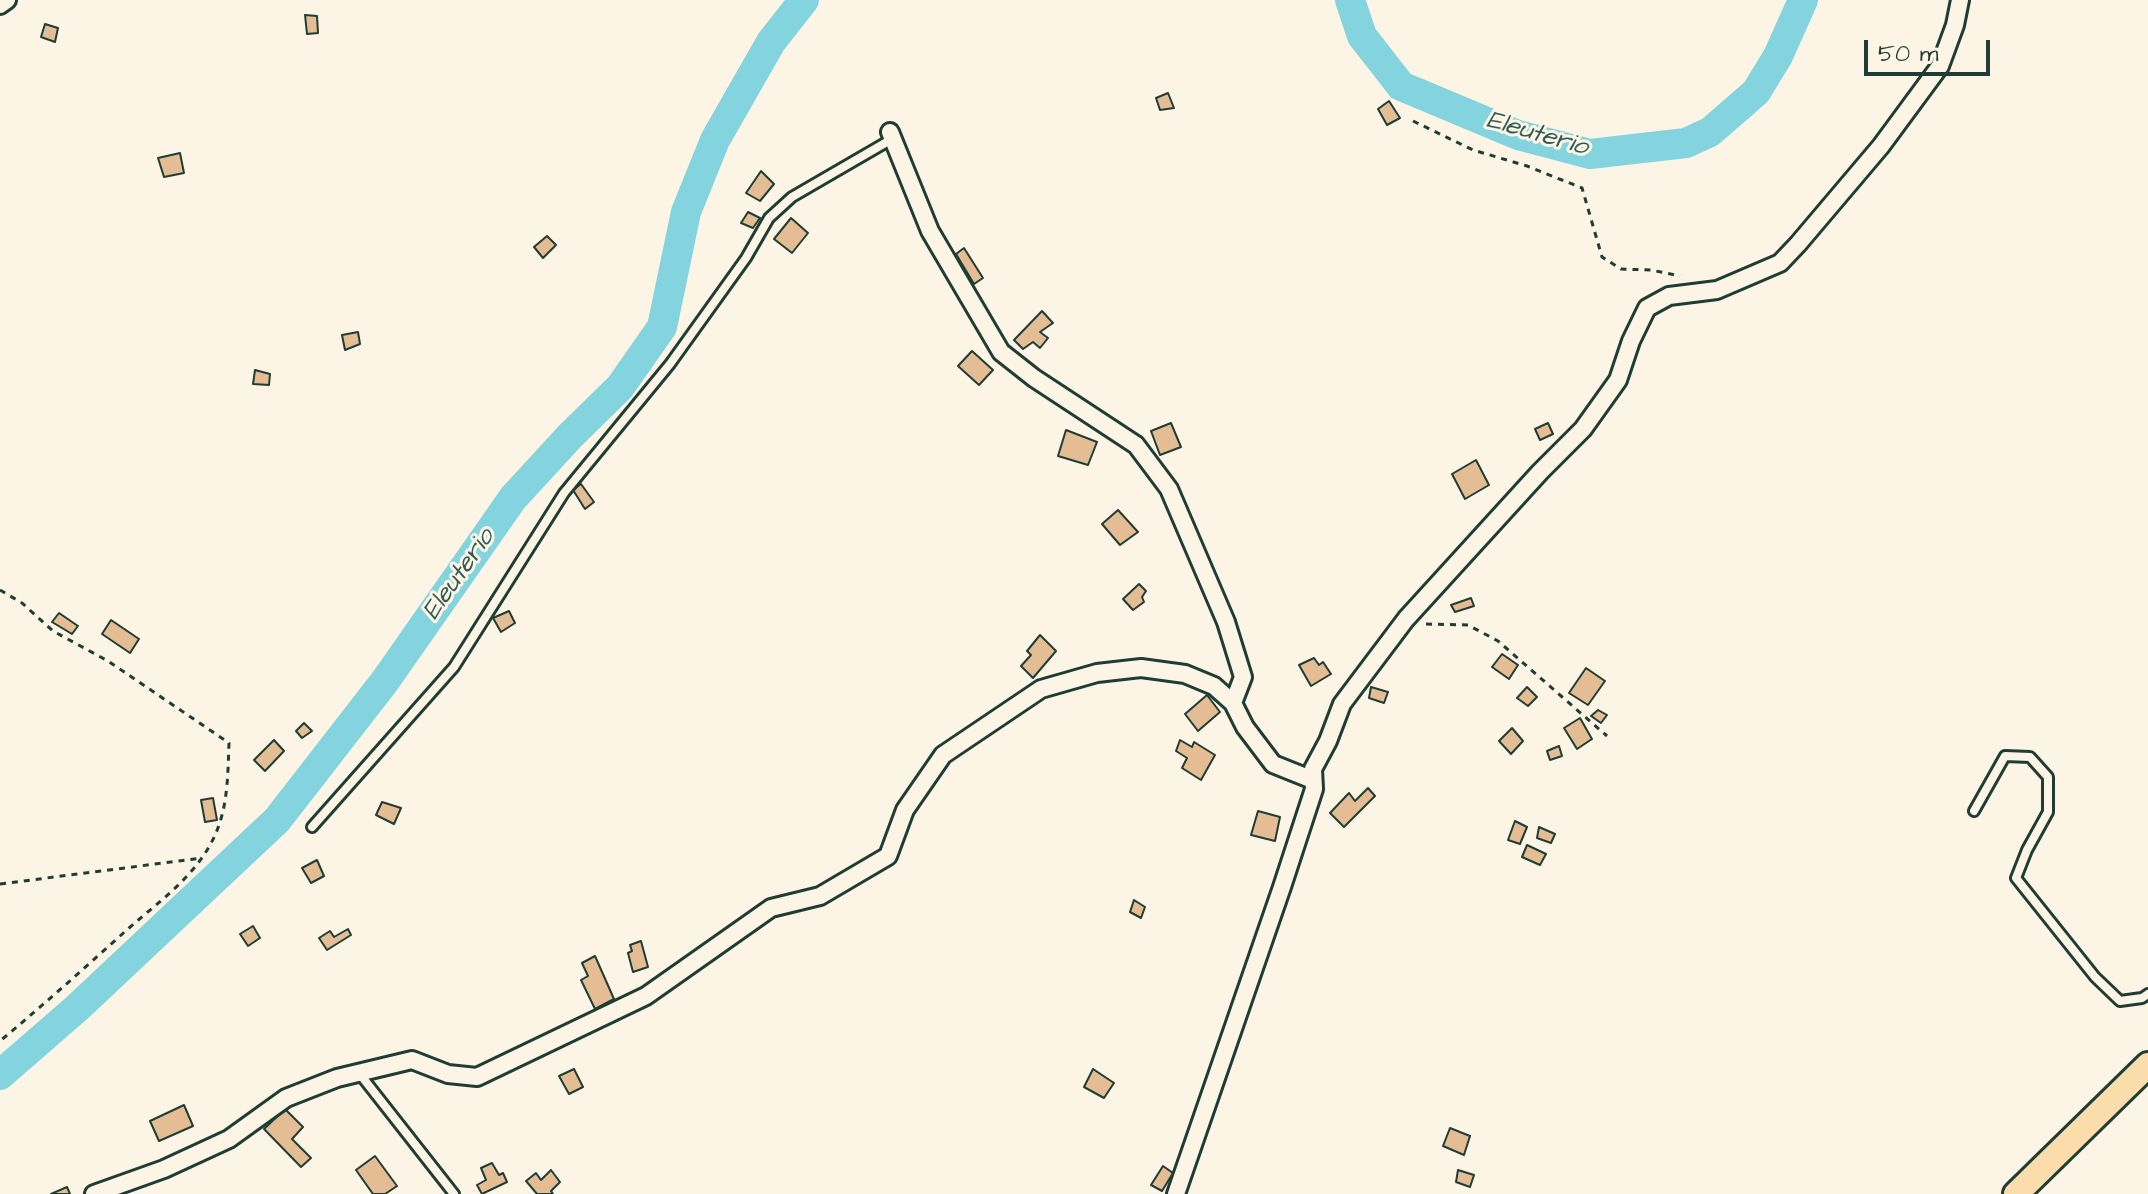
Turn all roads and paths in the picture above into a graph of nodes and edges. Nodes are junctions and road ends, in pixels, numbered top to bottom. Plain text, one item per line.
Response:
1 (7, 0) edge
2 (1960, 0) edge
3 (0, 5) edge
4 (1413, 121) dead end
5 (891, 136) joint
6 (1682, 277) dead end
7 (0, 590) edge
8 (1402, 624) junction
9 (1233, 703) junction
10 (1607, 736) dead end
11 (1313, 780) junction
12 (1974, 811) dead end
13 (312, 827) dead end
14 (202, 858) junction
15 (0, 884) edge
16 (2148, 994) edge
17 (0, 1041) edge
18 (2148, 1065) edge
19 (358, 1072) junction
20 (100, 1193) edge
21 (454, 1194) edge
22 (1176, 1194) edge
23 (2016, 1194) edge

1 - 3 street
2 - 8 street
4 - 6 path
5 - 9 street
5 - 13 lane
7 - 14 path
8 - 10 path
8 - 11 street
9 - 11 street
9 - 19 street
11 - 22 street
12 - 16 lane
14 - 15 path
14 - 17 path
18 - 23 main road
19 - 20 street
19 - 21 lane

